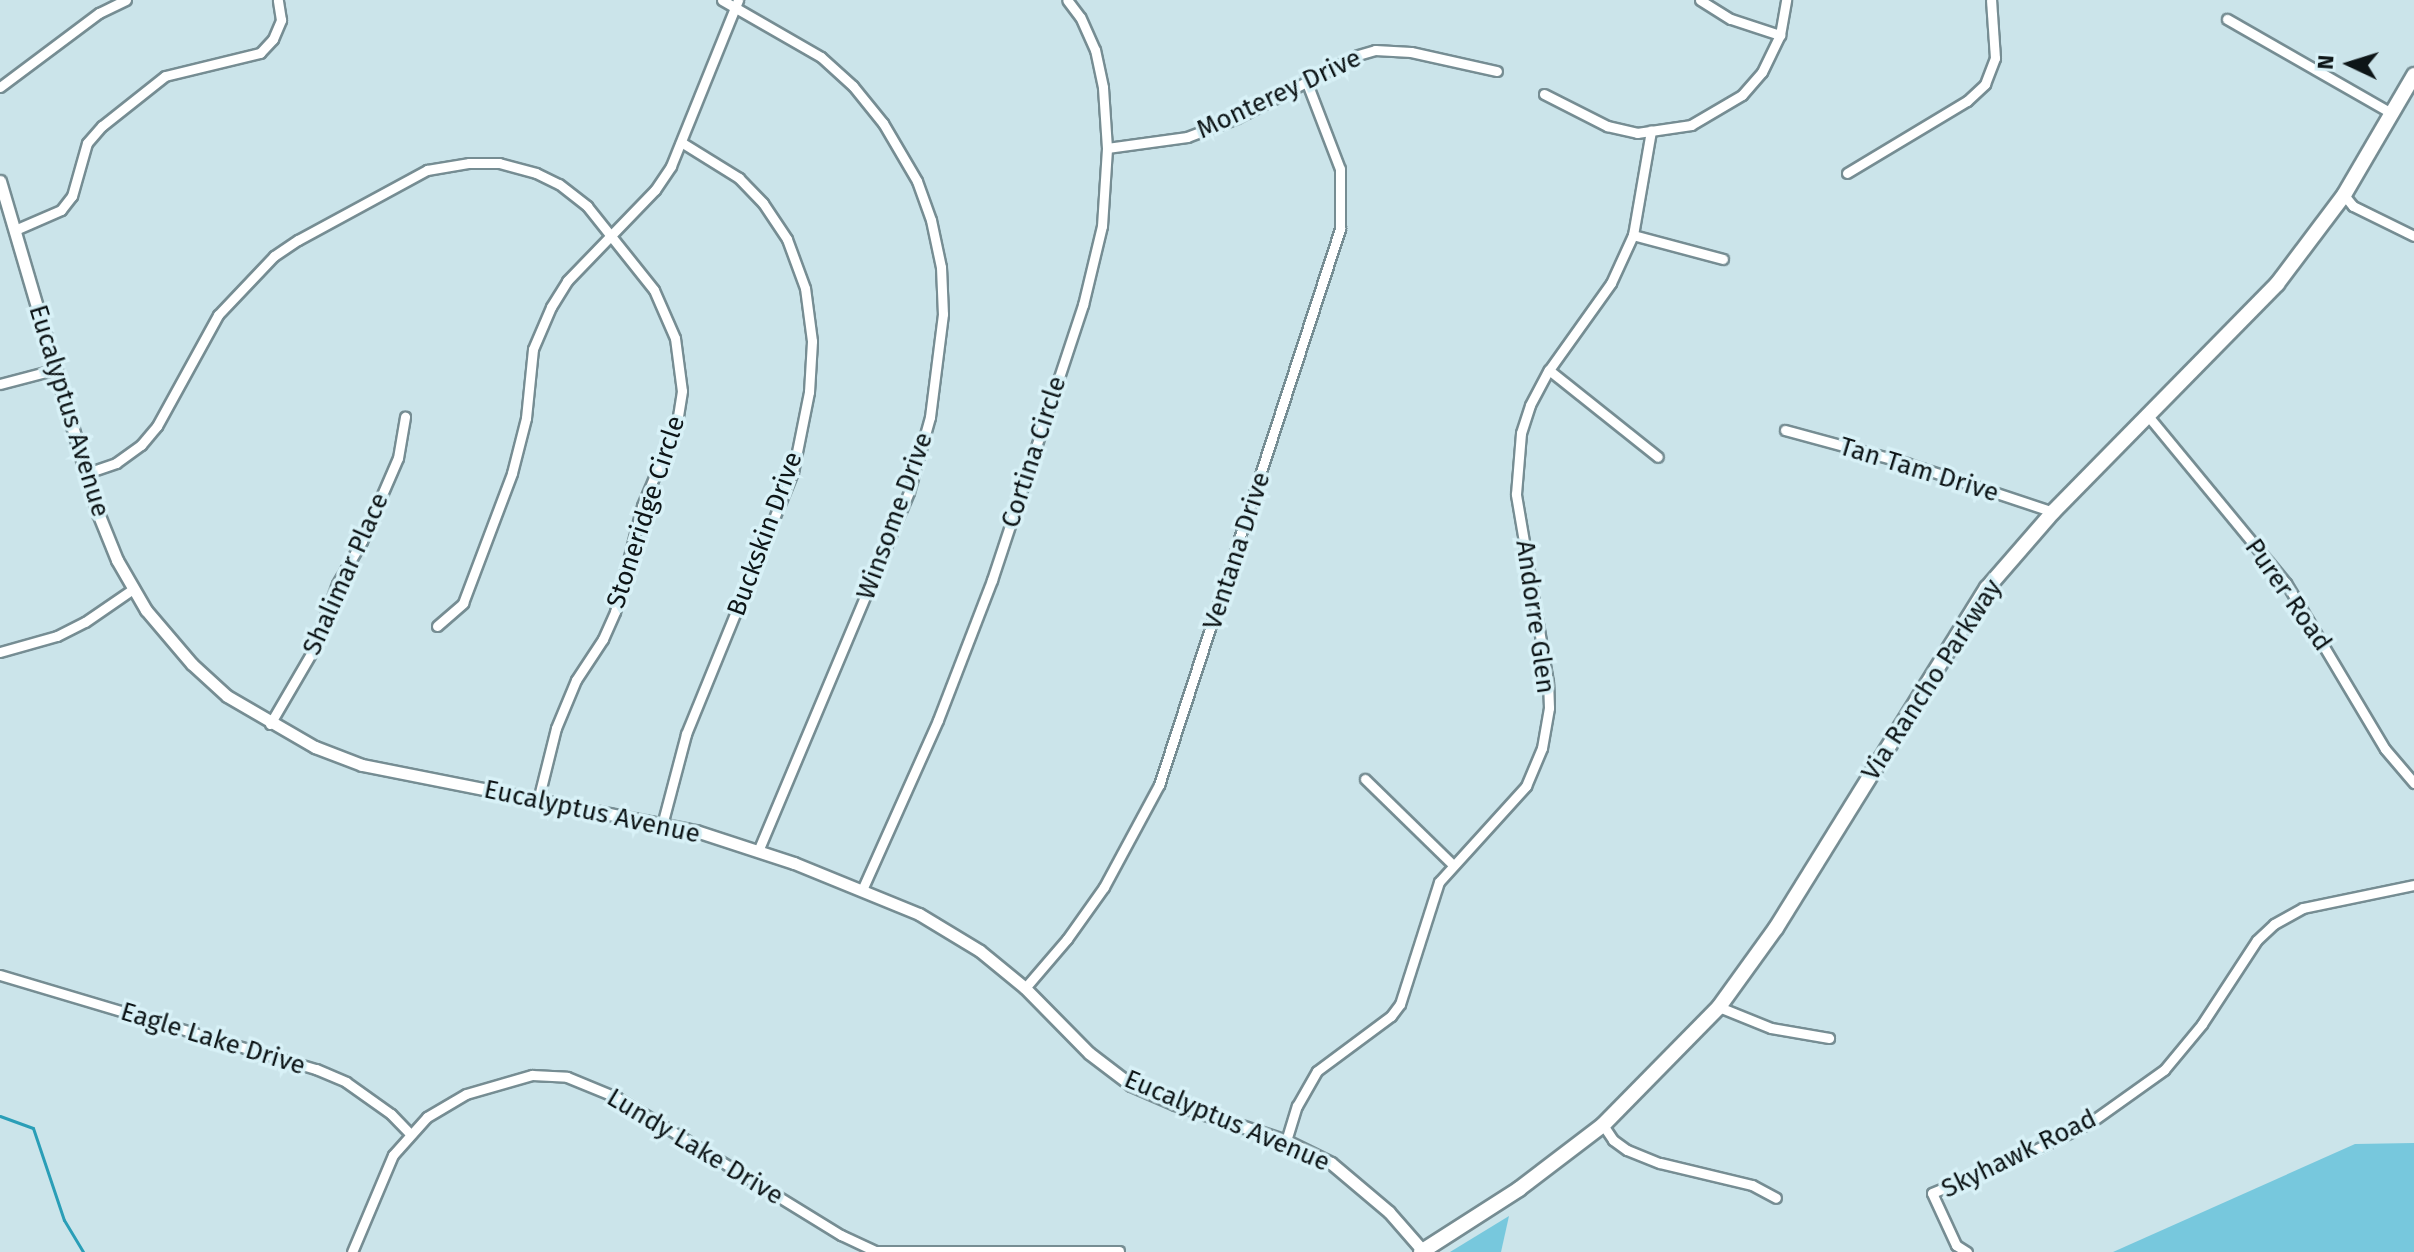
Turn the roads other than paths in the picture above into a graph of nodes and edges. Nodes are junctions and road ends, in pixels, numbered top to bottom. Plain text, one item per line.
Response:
1 (126, 0) edge
2 (278, 0) edge
3 (722, 0) edge
4 (1067, 0) edge
5 (1700, 0) edge
6 (1786, 0) edge
7 (1991, 0) edge
8 (737, 4) edge
9 (2227, 19) dead end
10 (1780, 35) junction
11 (1497, 71) dead end
12 (2414, 75) edge
13 (1307, 83) junction
14 (0, 87) edge
15 (1544, 94) dead end
16 (2393, 114) junction
17 (1651, 131) junction
18 (681, 142) junction
19 (1107, 148) junction
20 (1847, 173) dead end
21 (0, 181) edge
22 (2344, 195) junction
23 (15, 230) junction
24 (611, 234) junction
25 (1633, 235) junction
26 (2414, 236) edge
27 (1723, 259) dead end
28 (57, 369) junction
29 (1549, 370) junction
30 (0, 384) edge
31 (405, 417) dead end
32 (2149, 417) junction
33 (1785, 430) dead end
34 (1658, 457) dead end
35 (87, 473) junction
36 (2053, 512) junction
37 (133, 589) junction
38 (437, 626) dead end
39 (0, 652) edge
40 (270, 724) junction
41 (1365, 779) dead end
42 (2414, 783) edge
43 (538, 800) junction
44 (662, 825) junction
45 (758, 852) junction
46 (1452, 864) junction
47 (2414, 885) edge
48 (862, 890) junction
49 (0, 975) edge
50 (1025, 988) junction
51 (1719, 1007) junction
52 (1829, 1038) dead end
53 (1603, 1125) junction
54 (410, 1134) junction
55 (1286, 1141) junction
56 (1776, 1198) dead end
57 (1119, 1251) edge
58 (1422, 1251) edge
59 (352, 1252) edge
60 (1967, 1252) edge

1 - 14 street
2 - 23 street
3 - 8 street, Winsome Drive
4 - 19 street, Cortina Circle
5 - 10 street
6 - 10 street
7 - 20 street
8 - 18 street
8 - 45 street, Winsome Drive
9 - 16 street
10 - 17 street
11 - 13 street, Monterey Drive
12 - 16 main road, Via Rancho Parkway
13 - 19 street, Monterey Drive
13 - 50 street, Ventana Drive
15 - 17 street
16 - 22 main road, Via Rancho Parkway
17 - 25 street, Andorre Glen
18 - 24 street
18 - 44 street, Buckskin Drive
19 - 48 street, Cortina Circle
21 - 23 street, Eucalyptus Avenue
22 - 26 street
22 - 32 main road, Via Rancho Parkway
23 - 28 street, Eucalyptus Avenue
24 - 35 street, Stoneridge Circle
24 - 38 street
24 - 43 street, Stoneridge Circle
25 - 27 street
25 - 29 street, Andorre Glen
28 - 30 street
28 - 35 street, Eucalyptus Avenue
29 - 34 street
29 - 46 street, Andorre Glen
31 - 40 street, Shalimar Place
32 - 36 main road, Via Rancho Parkway
32 - 42 street, Purer Road
33 - 36 street, Tan Tam Drive
35 - 37 street, Eucalyptus Avenue
36 - 51 main road, Via Rancho Parkway
37 - 39 street
37 - 40 street, Eucalyptus Avenue
40 - 43 street, Eucalyptus Avenue
41 - 46 street
43 - 44 street, Eucalyptus Avenue
44 - 45 street, Eucalyptus Avenue
45 - 48 street, Eucalyptus Avenue
46 - 55 street, Andorre Glen
47 - 60 street, Skyhawk Road
48 - 50 street, Eucalyptus Avenue
49 - 54 street, Eagle Lake Drive
50 - 55 street, Eucalyptus Avenue
51 - 52 street
51 - 53 main road, Via Rancho Parkway
53 - 56 street
53 - 58 main road, Via Rancho Parkway
54 - 57 street, Lundy Lake Drive
54 - 59 street, Lundy Lake Drive
55 - 58 street, Eucalyptus Avenue

